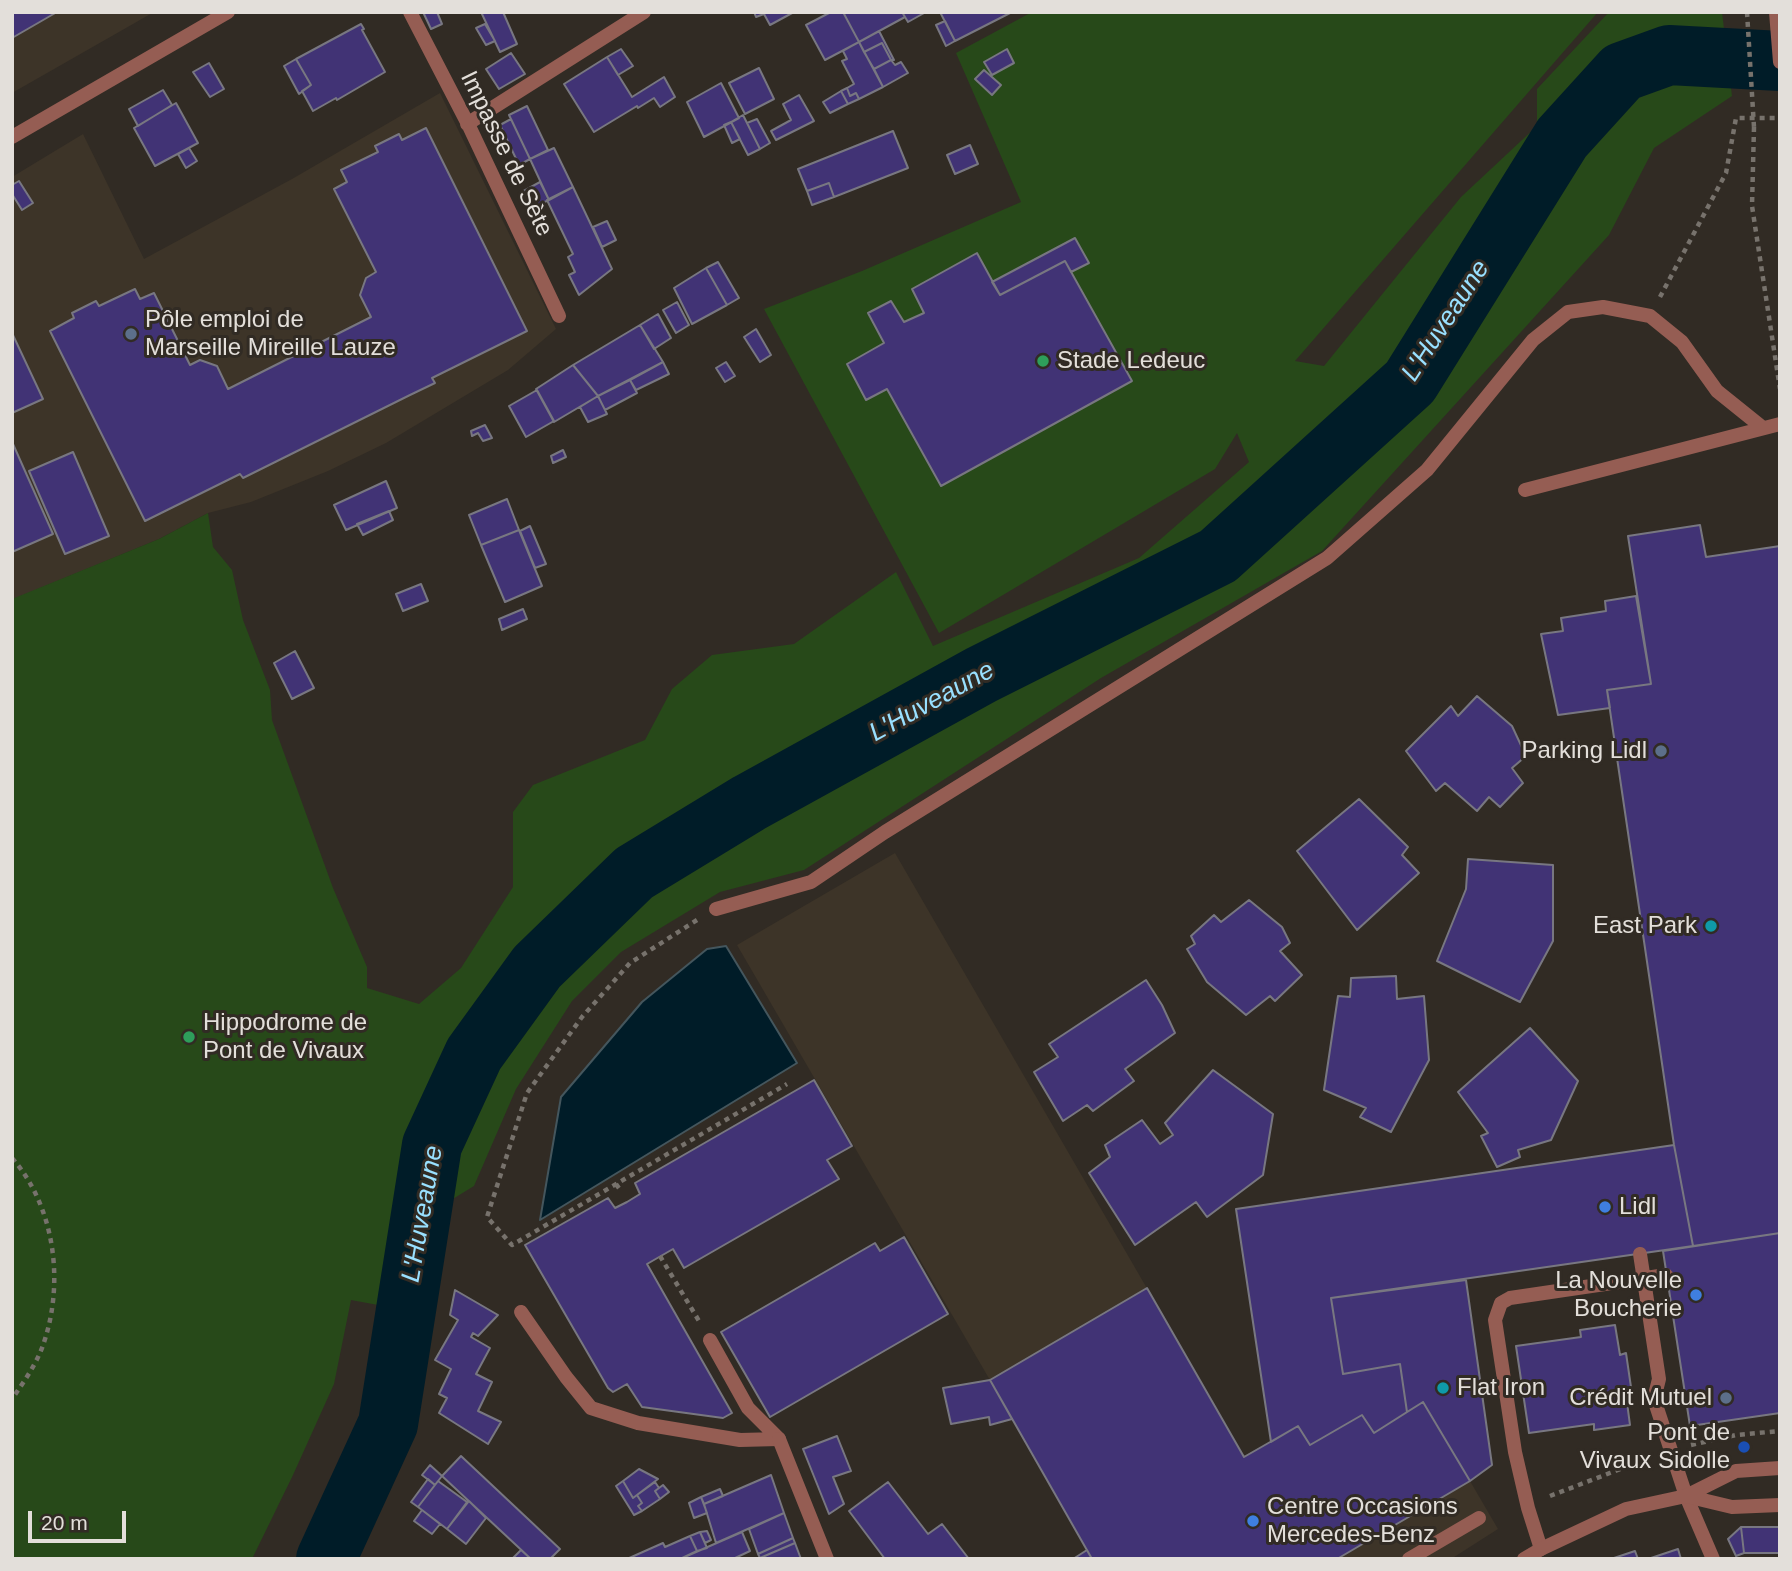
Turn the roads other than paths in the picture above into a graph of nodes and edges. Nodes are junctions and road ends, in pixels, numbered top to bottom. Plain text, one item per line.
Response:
1 (228, 12) edge
2 (410, 12) edge
3 (644, 12) edge
4 (1776, 12) edge
5 (1780, 62) edge
6 (467, 124) junction
7 (12, 137) edge
8 (559, 316) dead end
9 (1780, 424) edge
10 (1763, 428) junction
11 (1525, 490) dead end
12 (716, 909) road end
13 (1640, 1254) dead end
14 (1666, 1275) dead end
15 (1644, 1278) junction
16 (521, 1312) dead end
17 (710, 1340) road end
18 (779, 1439) junction
19 (1780, 1468) edge
20 (1686, 1496) junction
21 (1780, 1505) edge
22 (1479, 1518) dead end
23 (1541, 1549) junction
24 (827, 1559) edge
25 (1410, 1559) edge
26 (1524, 1559) edge
27 (1713, 1559) edge

1 - 7 street
2 - 6 street, Impasse de Sète
3 - 6 street
4 - 5 street
6 - 8 street, Impasse de Sète
9 - 10 street
10 - 11 street
10 - 12 street
13 - 15 street
14 - 15 street
15 - 20 street
15 - 23 street
16 - 18 street
17 - 18 street
18 - 24 street
19 - 20 street
20 - 21 street
20 - 23 street
20 - 27 street
22 - 25 street
23 - 26 street

